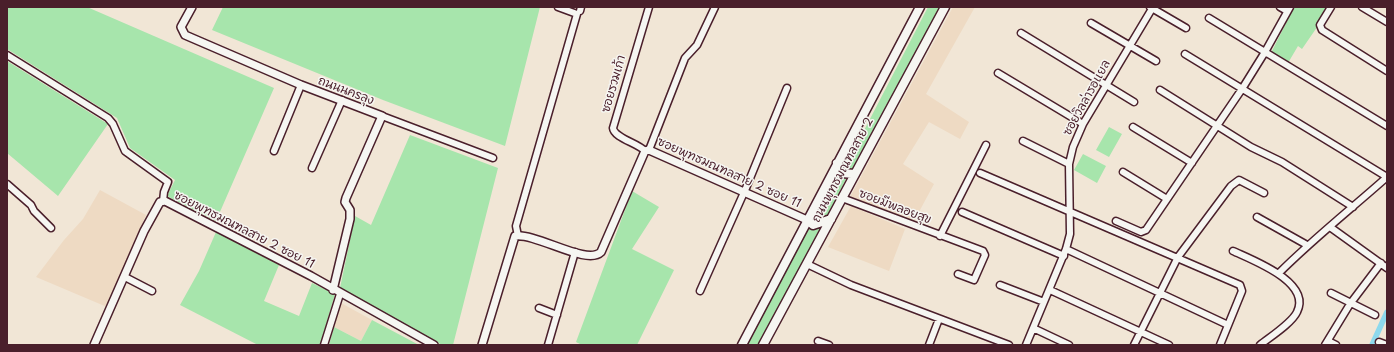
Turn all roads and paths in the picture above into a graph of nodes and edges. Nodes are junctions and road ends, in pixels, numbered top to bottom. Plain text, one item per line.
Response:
1 (558, 7) edge
2 (648, 7) edge
3 (715, 7) edge
4 (920, 7) edge
5 (945, 7) edge
6 (1280, 7) edge
7 (1331, 7) edge
8 (1362, 7) edge
9 (190, 8) edge
10 (1152, 8) edge
11 (1288, 9) edge
12 (1209, 18) dead end
13 (1387, 22) edge
14 (1091, 23) dead end
15 (1186, 28) dead end
16 (1021, 33) dead end
17 (1130, 45) junction
18 (1265, 52) junction
19 (1185, 54) dead end
20 (7, 55) edge
21 (1156, 61) dead end
22 (1387, 71) edge
23 (998, 72) dead end
24 (301, 85) junction
25 (1106, 85) junction
26 (787, 88) dead end
27 (1242, 89) junction
28 (1160, 90) dead end
29 (342, 100) junction
30 (1134, 102) dead end
31 (382, 116) junction
32 (1083, 124) junction
33 (1218, 126) junction
34 (1387, 126) edge
35 (1133, 127) dead end
36 (1023, 141) dead end
37 (986, 145) dead end
38 (647, 150) junction
39 (274, 151) dead end
40 (493, 158) dead end
41 (1192, 163) junction
42 (837, 164) junction
43 (1069, 164) junction
44 (312, 168) dead end
45 (1123, 172) dead end
46 (980, 173) dead end
47 (854, 174) junction
48 (1387, 177) edge
49 (7, 184) edge
50 (745, 191) junction
51 (1264, 193) dead end
52 (842, 198) junction
53 (1167, 199) junction
54 (163, 201) junction
55 (1353, 206) junction
56 (962, 212) dead end
57 (1071, 212) junction
58 (1257, 217) dead end
59 (831, 219) junction
60 (807, 220) junction
61 (1116, 221) dead end
62 (51, 228) dead end
63 (1330, 228) junction
64 (518, 236) junction
65 (940, 236) junction
66 (1307, 244) junction
67 (1066, 249) junction
68 (1233, 251) dead end
69 (575, 252) junction
70 (1064, 256) junction
71 (1178, 257) junction
72 (1381, 263) junction
73 (807, 264) junction
74 (1387, 268) edge
75 (1279, 273) junction
76 (958, 274) dead end
77 (125, 277) junction
78 (1000, 284) dead end
79 (333, 290) junction
80 (1050, 290) junction
81 (152, 291) dead end
82 (700, 291) dead end
83 (1160, 293) junction
84 (1331, 293) dead end
85 (340, 294) junction
86 (1044, 302) junction
87 (1350, 304) junction
88 (539, 308) dead end
89 (557, 315) junction
90 (1375, 315) dead end
91 (939, 319) junction
92 (1228, 325) junction
93 (1033, 328) junction
94 (1141, 332) junction
95 (818, 341) dead end
96 (1378, 342) dead end
97 (1327, 343) edge
98 (94, 345) edge
99 (324, 345) edge
100 (434, 345) edge
101 (482, 345) edge
102 (548, 345) edge
103 (742, 345) edge
104 (764, 345) edge
105 (829, 345) edge
106 (929, 345) edge
107 (1009, 345) edge
108 (1021, 345) edge
109 (1026, 345) edge
110 (1069, 345) edge
111 (1134, 345) edge
112 (1169, 345) edge
113 (1220, 345) edge
114 (1260, 345) edge
115 (1336, 345) edge
116 (1387, 345) edge

1 - 64 street
2 - 38 street, ซอยรวมเก้า
3 - 38 street
4 - 42 main road, ถนนพุทธมณฑลสาย 2
5 - 47 main road, ถนนพุทธมณฑลสาย 2
6 - 11 street
7 - 22 street
8 - 13 street
9 - 24 street, ถนนนครลุง
10 - 15 street
10 - 17 street, ซอยวิลล่ารอแยล
11 - 18 street
12 - 18 street
14 - 17 street
16 - 25 street
17 - 21 street
17 - 25 street, ซอยวิลล่ารอแยล
18 - 27 street
18 - 34 street
19 - 27 street
20 - 54 street
23 - 32 street
24 - 29 street, ถนนนครลุง
24 - 39 street
25 - 30 street
25 - 32 street, ซอยวิลล่ารอแยล
26 - 50 street
27 - 33 street
27 - 48 street
28 - 33 street
29 - 31 street, ถนนนครลุง
29 - 44 street
31 - 40 street
31 - 79 street, ถนนนครลุง
32 - 43 street, ซอยวิลล่ารอแยล
33 - 41 street
33 - 55 street
35 - 41 street
36 - 43 street
37 - 65 street, ซอยมีพลอยสุข
38 - 50 street, ซอยพุทธมณฑลสาย 2 ซอย 11
38 - 69 street, ซอยพุทธมณฑลสาย 2 ซอย 11
41 - 53 street
42 - 47 main road
42 - 60 main road, ถนนพุทธมณฑลสาย 2
43 - 57 street, ซอยวิลล่ารอแยล
45 - 53 street
46 - 57 street
47 - 52 main road, ถนนพุทธมณฑลสาย 2
48 - 55 street
49 - 62 street
50 - 60 street, ซอยพุทธมณฑลสาย 2 ซอย 11
50 - 82 street
51 - 71 street
52 - 59 main road, ถนนพุทธมณฑลสาย 2
52 - 65 street, ซอยมีพลอยสุข
53 - 61 street
54 - 77 street, ซอยพุทธมณฑลสาย 2 ซอย 11
54 - 79 street, ซอยพุทธมณฑลสาย 2 ซอย 11
55 - 63 street
56 - 70 street
57 - 67 street, ซอยวิลล่ารอแยล
57 - 71 street
58 - 66 street
59 - 60 main road
59 - 73 main road, ถนนพุทธมณฑลสาย 2
60 - 103 main road, ถนนพุทธมณฑลสาย 2
63 - 66 street
63 - 72 street
64 - 69 street, ซอยพุทธมณฑลสาย 2 ซอย 11
64 - 101 street
65 - 76 street, ซอยมีพลอยสุข
66 - 75 street
67 - 70 street, ซอยวิลล่ารอแยล
67 - 83 street
68 - 75 street
69 - 89 street
70 - 80 street, ซอยวิลล่ารอแยล
71 - 83 street
71 - 92 street
72 - 74 street
72 - 87 street
73 - 91 street
73 - 104 main road, ถนนพุทธมณฑลสาย 2
75 - 114 street
77 - 81 street
77 - 98 street, ซอยพุทธมณฑลสาย 2 ซอย 11
78 - 86 street
79 - 85 street, ซอยพุทธมณฑลสาย 2 ซอย 11
80 - 86 street, ซอยวิลล่ารอแยล
80 - 94 street
83 - 92 street
83 - 94 street
84 - 87 street
85 - 99 street
85 - 100 street, ซอยพุทธมณฑลสาย 2 ซอย 11
86 - 93 street, ซอยวิลล่ารอแยล
87 - 90 street
87 - 97 street
88 - 89 street
89 - 102 street
91 - 106 street
91 - 107 street
92 - 113 street
93 - 109 street, ซอยวิลล่ารอแยล
93 - 110 street
94 - 111 street
94 - 112 street
95 - 105 street
96 - 116 street
97 - 115 street
108 - 109 street, ซอยวิลล่ารอแยล

